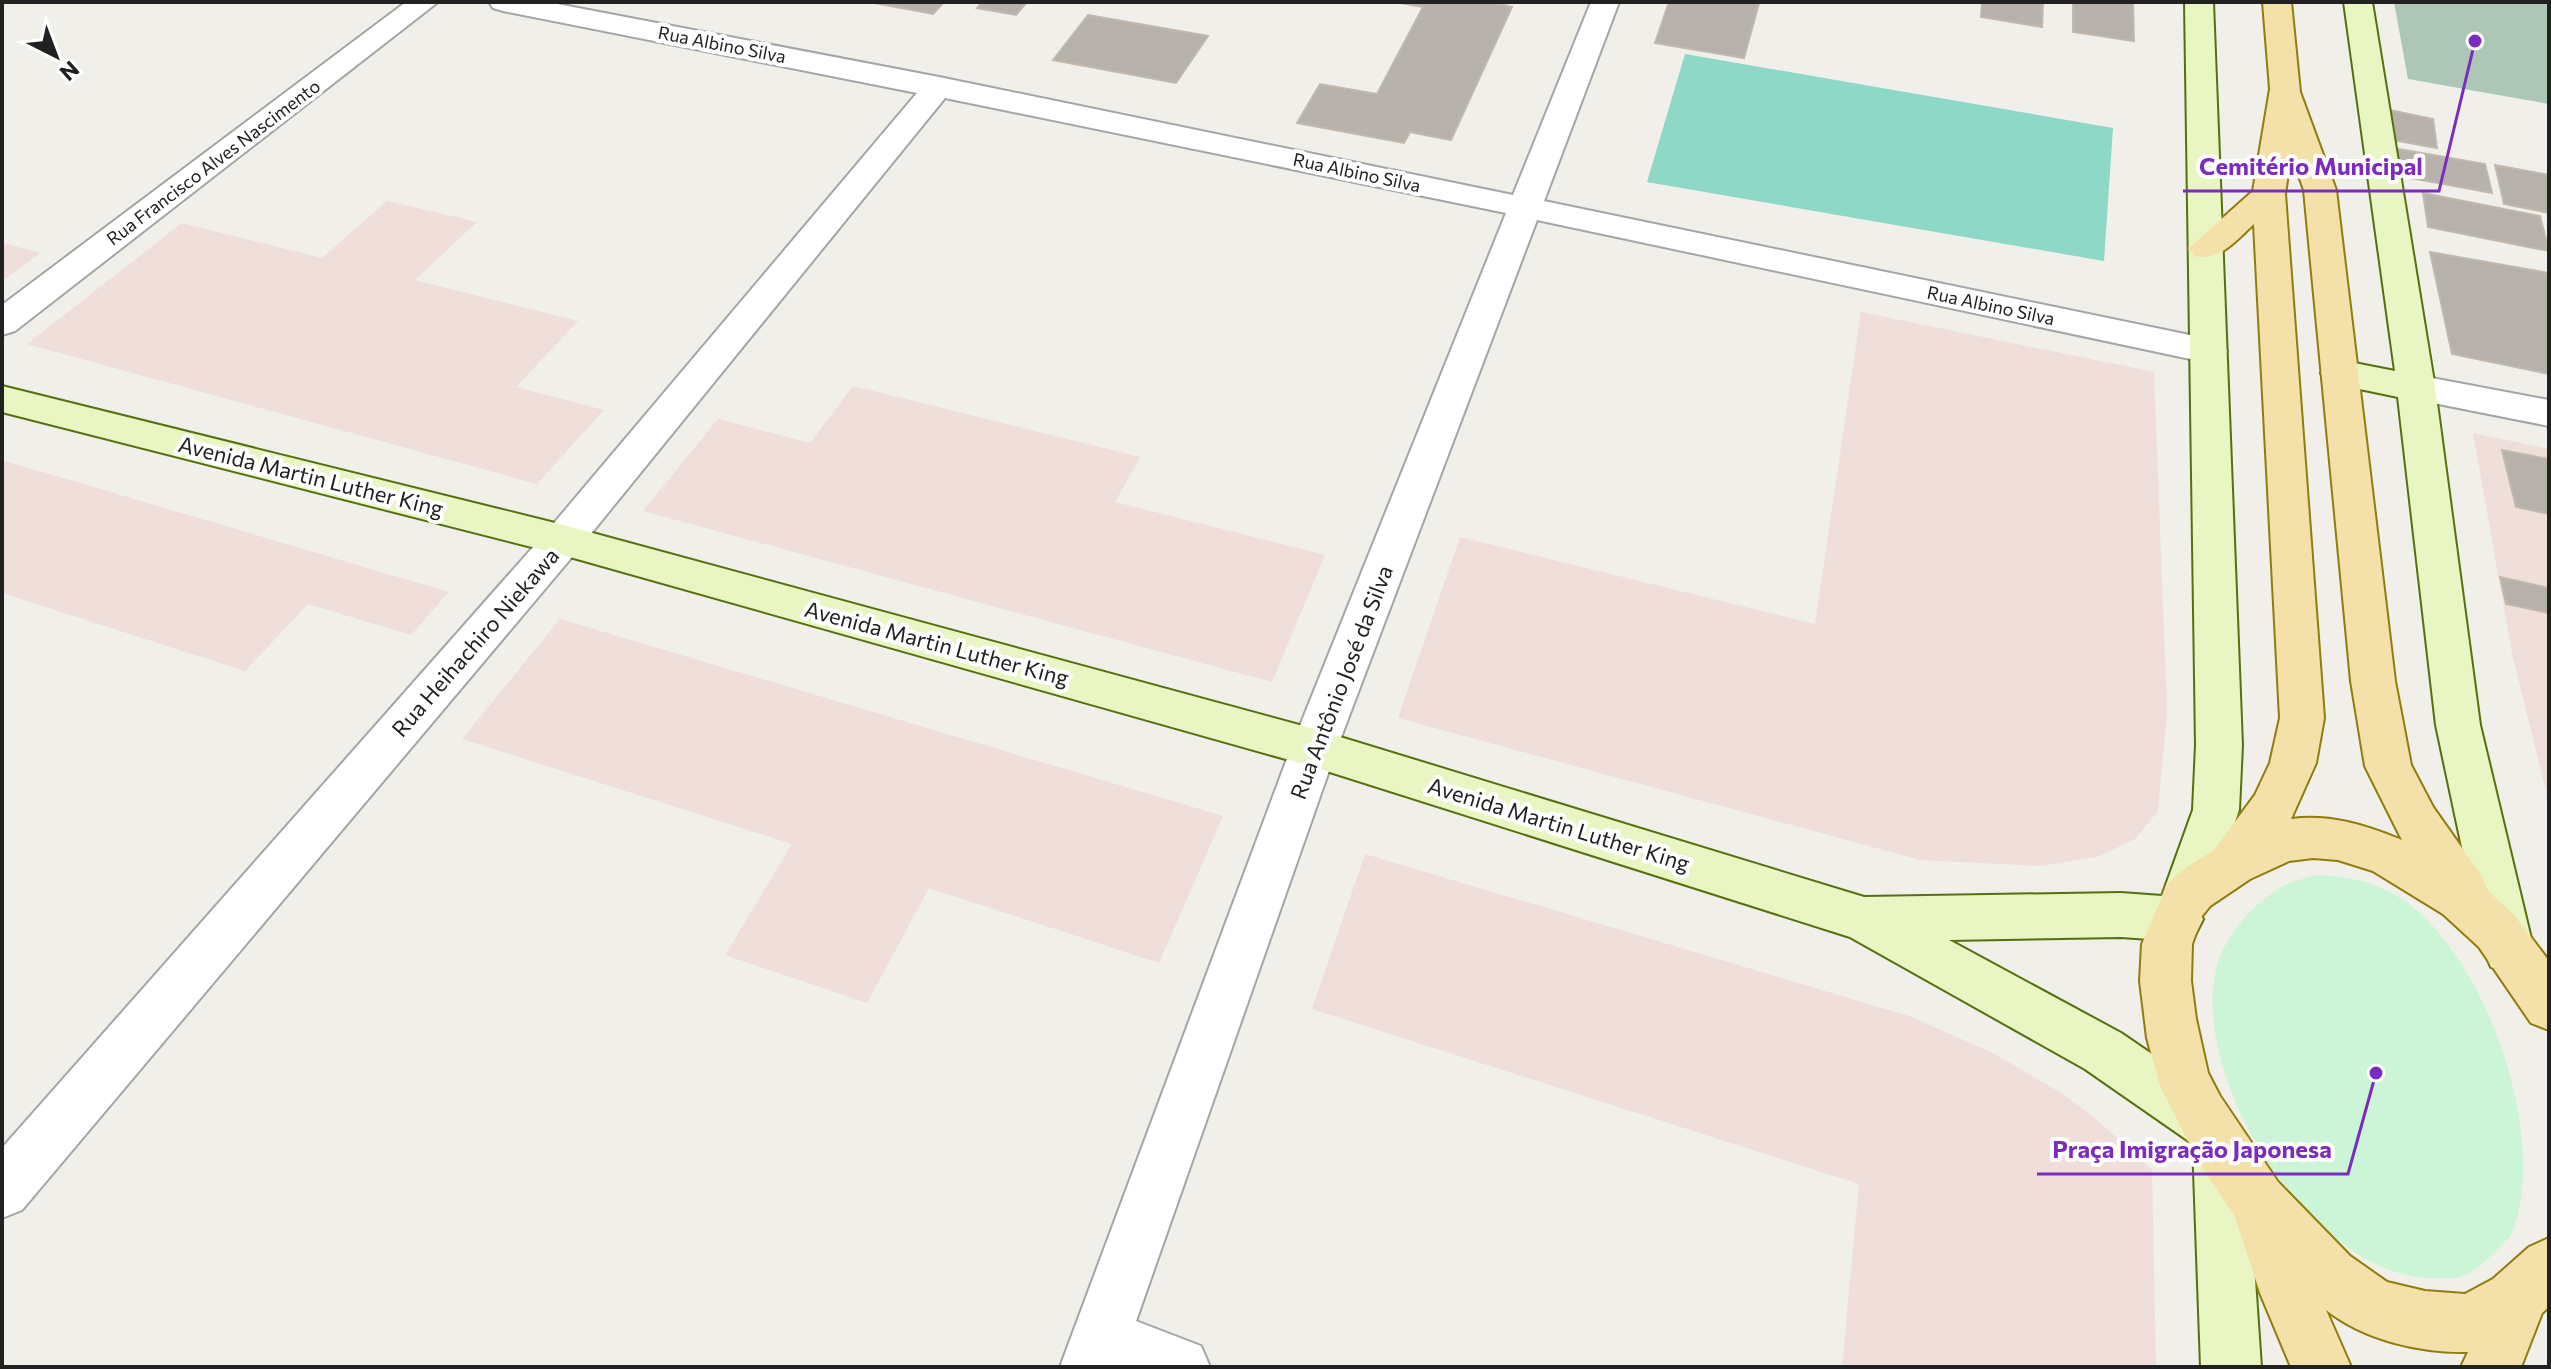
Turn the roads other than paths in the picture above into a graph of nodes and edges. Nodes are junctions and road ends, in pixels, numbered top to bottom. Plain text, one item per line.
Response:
1 (424, 2) edge
2 (503, 2) edge
3 (1605, 2) edge
4 (2199, 2) edge
5 (2277, 2) edge
6 (2358, 2) edge
7 (939, 86) junction
8 (2285, 89) junction
9 (2269, 194) junction
10 (1527, 206) junction
11 (2206, 248) junction
12 (2, 323) edge
13 (2209, 351) junction
14 (2339, 373) junction
15 (2416, 388) junction
16 (2, 399) edge
17 (2549, 413) edge
18 (563, 540) junction
19 (1314, 748) junction
20 (2231, 865) junction
21 (2182, 908) junction
22 (1863, 919) junction
23 (2495, 933) junction
24 (2547, 999) edge
25 (2213, 1136) junction
26 (2, 1190) edge
27 (2257, 1200) junction
28 (2534, 1282) edge
29 (1096, 1352) edge
30 (1180, 1367) edge
31 (2231, 1367) edge
32 (2321, 1367) edge
33 (2491, 1367) edge

1 - 12 street, Rua Francisco Alves Nascimento
2 - 7 street, Rua Albino Silva
3 - 10 street, Rua Antônio José da Silva
4 - 11 street
5 - 8 main road
6 - 15 street
7 - 10 street, Rua Albino Silva
7 - 18 street, Rua Heihachiro Niekawa
8 - 9 main road
8 - 14 main road
9 - 11 main road
9 - 20 main road
10 - 13 street, Rua Albino Silva
10 - 19 street, Rua Antônio José da Silva
11 - 13 street
13 - 21 street
14 - 15 street
14 - 23 main road
15 - 17 street
15 - 23 street
16 - 18 street, Avenida Martin Luther King
18 - 19 street, Avenida Martin Luther King
18 - 26 street, Rua Heihachiro Niekawa
19 - 22 street, Avenida Martin Luther King
19 - 29 street, Rua Antônio José da Silva
20 - 21 main road
20 - 23 main road
21 - 22 street
21 - 25 main road
22 - 25 street
23 - 24 main road
25 - 27 main road
25 - 31 street
27 - 28 main road
27 - 32 main road
28 - 33 main road
29 - 30 street

